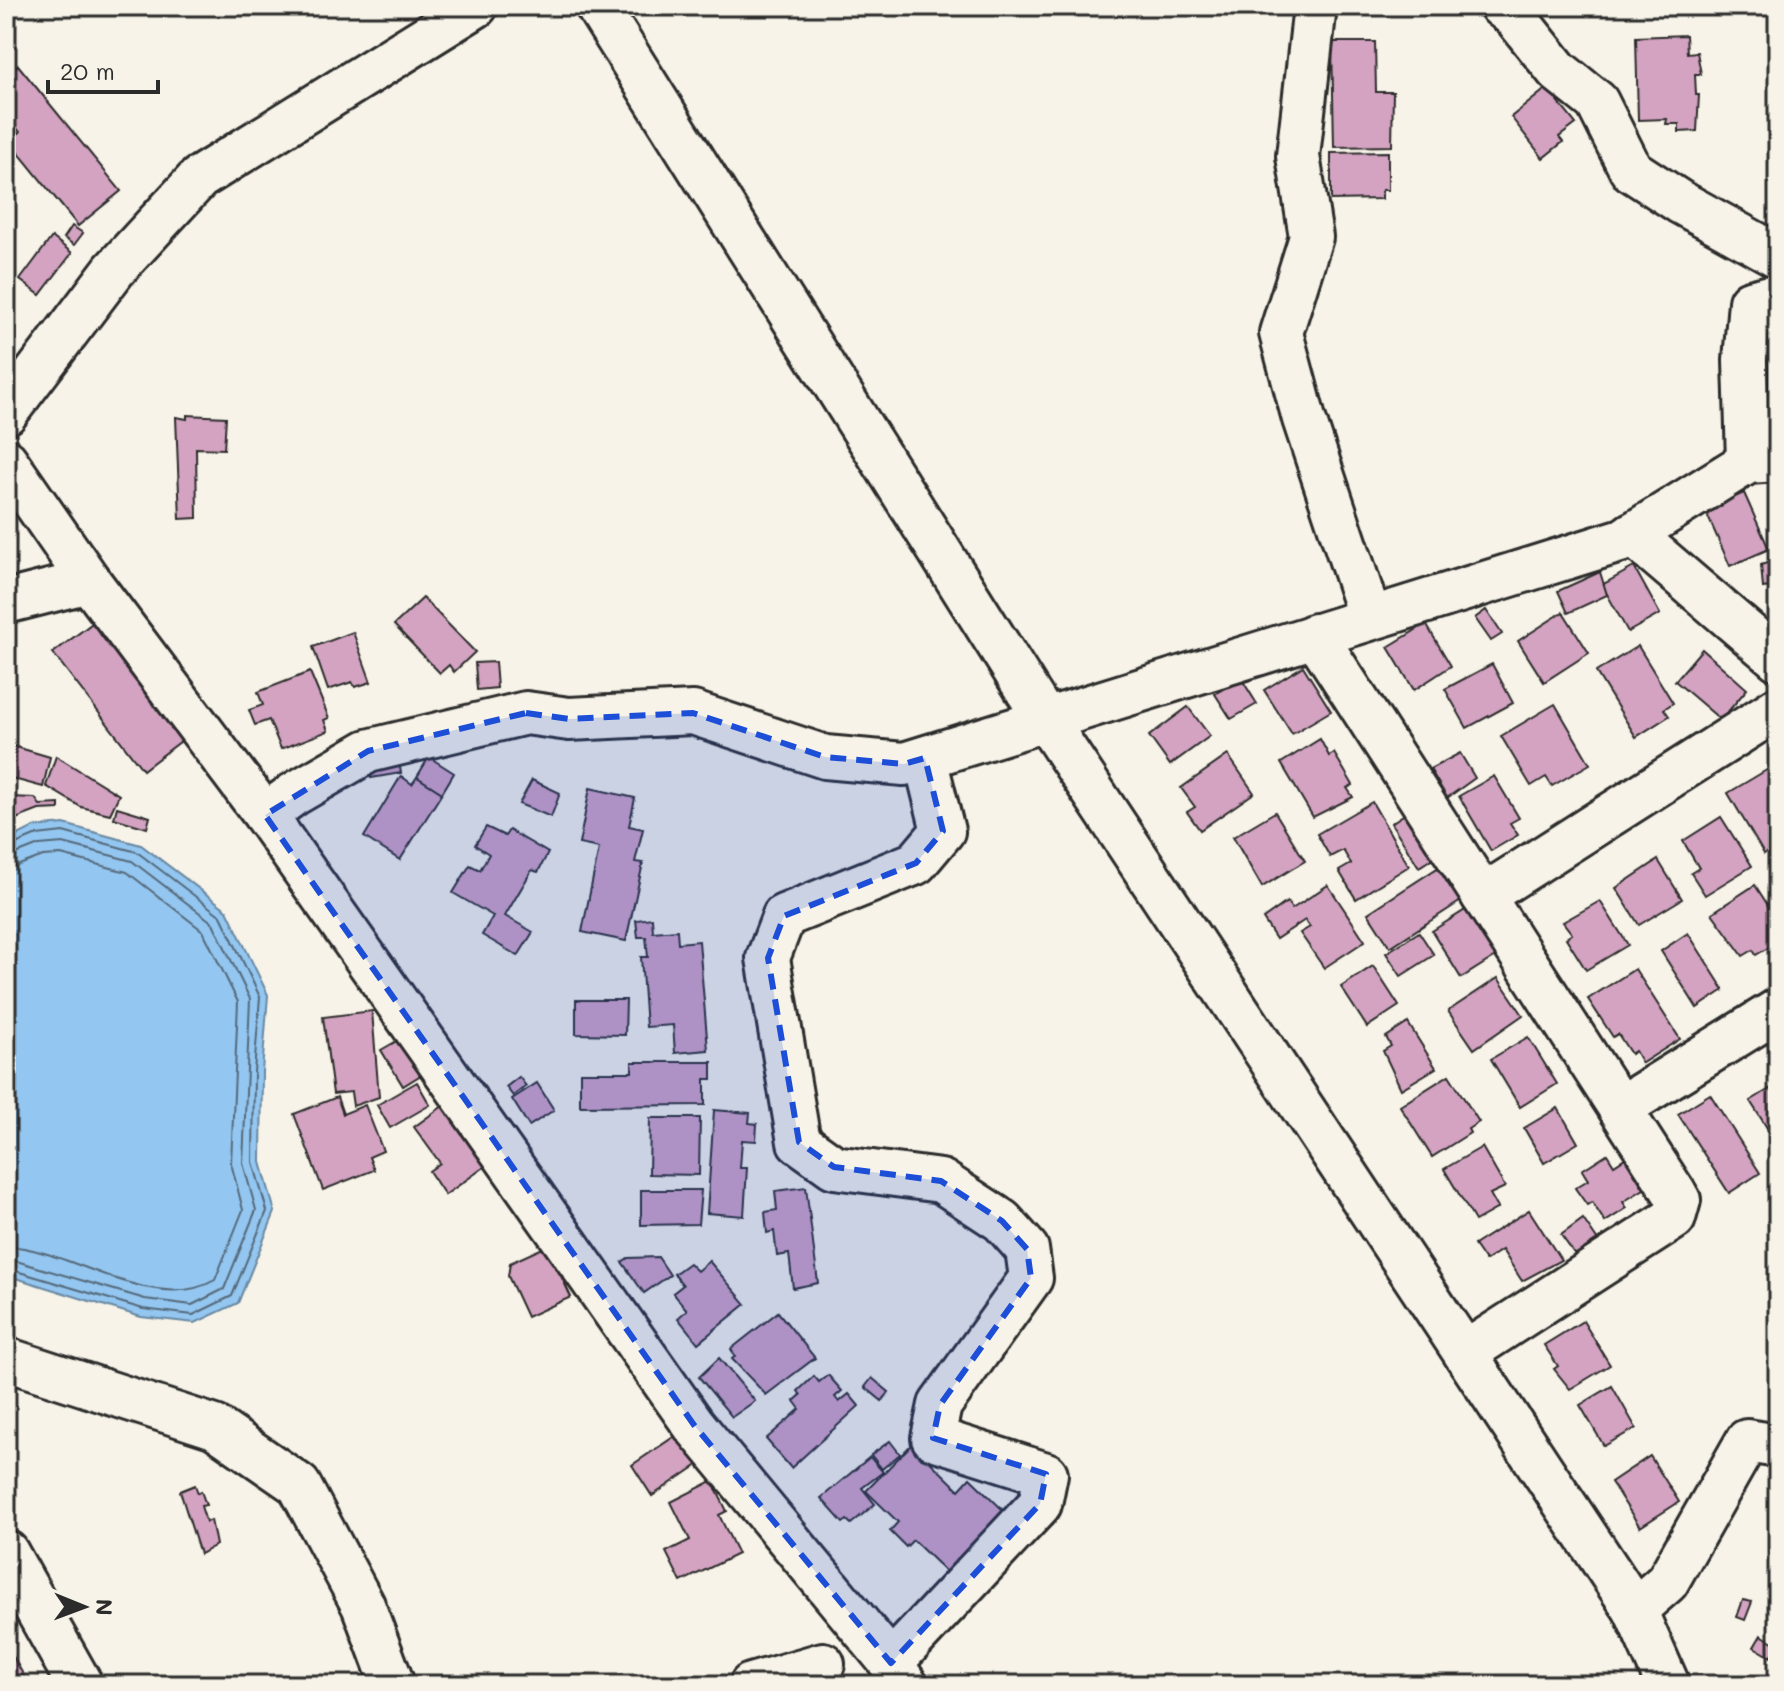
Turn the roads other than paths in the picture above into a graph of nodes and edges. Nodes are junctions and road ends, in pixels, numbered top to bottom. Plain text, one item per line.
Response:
1 (476, 6) edge
2 (597, 6) edge
3 (1315, 6) edge
4 (1501, 6) edge
5 (1778, 256) edge
6 (1778, 295) edge
7 (6, 413) edge
8 (6, 461) edge
9 (1763, 461) edge
10 (1632, 534) junction
11 (89, 581) junction
12 (6, 602) edge
13 (1370, 618) junction
14 (1315, 635) junction
15 (1778, 659) edge
16 (1778, 708) edge
17 (1045, 719) junction
18 (925, 758) junction
19 (265, 815) junction
20 (1483, 896) junction
21 (1778, 1010) edge
22 (1620, 1108) junction
23 (1465, 1353) junction
24 (6, 1359) edge
25 (1778, 1446) edge
26 (6, 1553) edge
27 (1635, 1610) junction
28 (823, 1664) dead end
29 (899, 1674) edge
30 (80, 1685) edge
31 (393, 1685) edge
32 (751, 1685) edge
33 (1668, 1685) edge

1 - 7 street
2 - 17 street
3 - 13 street
4 - 5 street
6 - 9 street
8 - 11 street
9 - 10 street
10 - 13 street
10 - 15 street
11 - 12 street
11 - 19 street
13 - 14 street
14 - 17 street
14 - 20 street
16 - 20 street
17 - 18 street
17 - 23 street
18 - 19 street
18 - 29 street
19 - 29 street
20 - 22 street
21 - 22 street
22 - 23 street
23 - 27 street
24 - 31 street
25 - 27 street
26 - 30 main road
27 - 33 street
28 - 32 street

